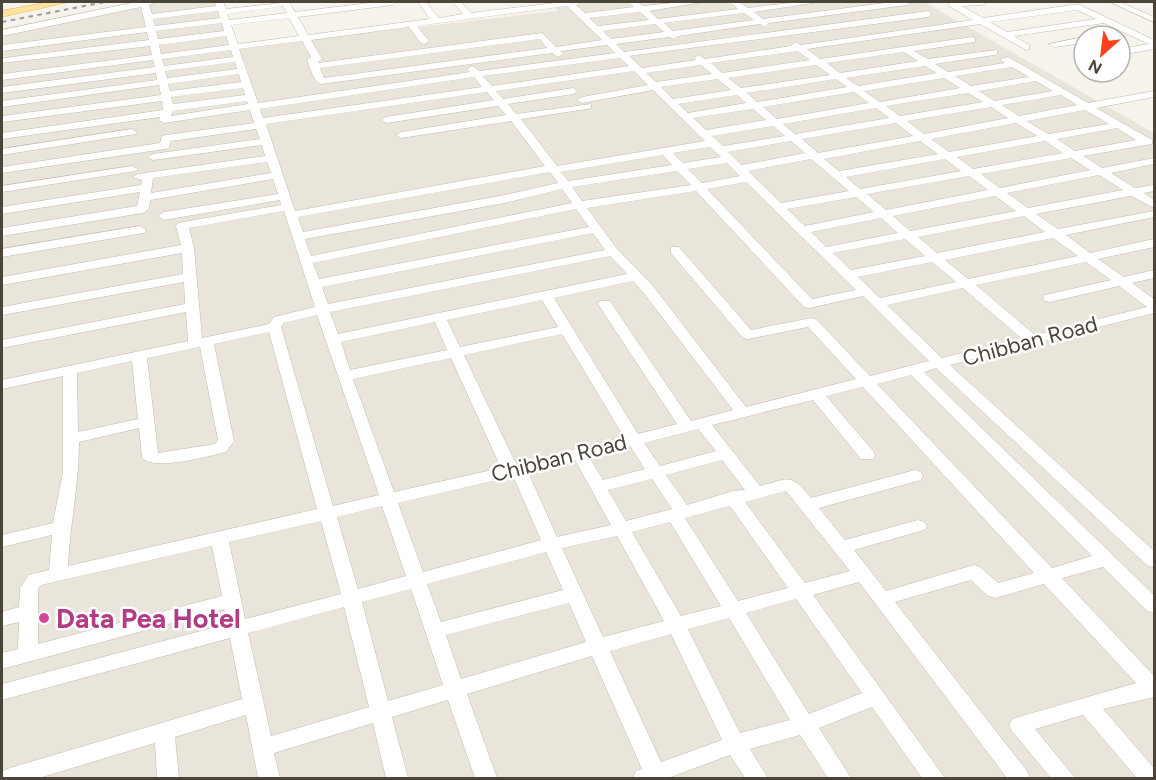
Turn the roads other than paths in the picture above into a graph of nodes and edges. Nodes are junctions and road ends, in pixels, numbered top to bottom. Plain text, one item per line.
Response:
1 (39, 2) edge
2 (64, 2) edge
3 (145, 2) edge
4 (286, 2) edge
5 (422, 2) edge
6 (457, 2) edge
7 (491, 2) edge
8 (566, 2) edge
9 (699, 2) edge
10 (734, 2) edge
11 (816, 2) edge
12 (830, 2) edge
13 (907, 2) edge
14 (982, 2) edge
15 (1068, 2) edge
16 (1115, 2) edge
17 (1122, 2) edge
18 (951, 3) edge
19 (15, 4) edge
20 (527, 5) edge
21 (637, 5) edge
22 (1078, 7) junction
23 (2, 9) edge
24 (746, 9) junction
25 (397, 11) edge
26 (845, 11) junction
27 (500, 12) junction
28 (1155, 13) edge
29 (2, 14) edge
30 (292, 14) junction
31 (362, 14) edge
32 (928, 14) junction
33 (1143, 14) junction
34 (469, 16) junction
35 (584, 16) junction
36 (78, 17) junction
37 (148, 17) junction
38 (330, 17) edge
39 (225, 20) edge
40 (436, 20) junction
41 (1106, 20) junction
42 (1155, 20) edge
43 (655, 21) junction
44 (114, 22) junction
45 (762, 22) junction
46 (983, 22) junction
47 (865, 23) junction
48 (39, 26) junction
49 (950, 27) junction
50 (151, 29) junction
51 (596, 29) junction
52 (260, 31) junction
53 (4, 33) edge
54 (1133, 33) joint
55 (670, 34) junction
56 (778, 34) junction
57 (1005, 35) junction
58 (885, 36) junction
59 (304, 37) junction
60 (79, 38) junction
61 (972, 40) junction
62 (424, 41) dead end
63 (154, 42) junction
64 (609, 42) junction
65 (1072, 42) edge
66 (39, 44) junction
67 (1054, 44) dead end
68 (1155, 45) edge
69 (4, 47) edge
70 (686, 47) junction
71 (1026, 47) dead end
72 (799, 48) junction
73 (554, 49) junction
74 (907, 50) junction
75 (1132, 50) edge
76 (80, 51) junction
77 (994, 52) junction
78 (157, 56) junction
79 (623, 56) junction
80 (464, 61) junction
81 (566, 62) junction
82 (704, 62) junction
83 (819, 62) junction
84 (928, 63) junction
85 (1014, 64) junction
86 (3, 65) edge
87 (240, 65) junction
88 (81, 66) junction
89 (314, 66) junction
90 (160, 69) junction
91 (638, 70) junction
92 (476, 74) junction
93 (947, 75) junction
94 (2, 76) edge
95 (838, 76) junction
96 (722, 77) junction
97 (1038, 78) junction
98 (583, 79) junction
99 (82, 80) junction
100 (163, 82) junction
101 (247, 84) junction
102 (655, 85) junction
103 (488, 88) junction
104 (856, 89) junction
105 (2, 90) edge
106 (573, 90) dead end
107 (970, 90) junction
108 (739, 91) junction
109 (1063, 92) junction
110 (82, 93) junction
111 (1155, 94) edge
112 (499, 101) junction
113 (253, 102) junction
114 (671, 102) junction
115 (167, 103) junction
116 (2, 104) edge
117 (994, 104) junction
118 (755, 105) junction
119 (877, 105) junction
120 (1087, 106) junction
121 (83, 108) junction
122 (686, 116) junction
123 (513, 118) junction
124 (2, 119) edge
125 (386, 120) dead end
126 (899, 120) junction
127 (1018, 120) junction
128 (774, 122) junction
129 (84, 124) junction
130 (260, 124) junction
131 (1119, 125) junction
132 (132, 132) dead end
133 (704, 134) junction
134 (400, 135) dead end
135 (2, 136) edge
136 (922, 137) junction
137 (793, 138) junction
138 (1047, 138) junction
139 (266, 141) junction
140 (1150, 143) edge
141 (717, 147) junction
142 (2, 152) edge
143 (666, 152) junction
144 (947, 155) junction
145 (1075, 155) junction
146 (814, 156) junction
147 (272, 158) junction
148 (730, 159) junction
149 (1155, 162) edge
150 (681, 168) junction
151 (553, 169) junction
152 (2, 170) edge
153 (972, 173) junction
154 (1104, 173) junction
155 (744, 174) junction
156 (277, 175) junction
157 (836, 175) junction
158 (140, 178) junction
159 (565, 185) junction
160 (699, 187) junction
161 (1155, 188) edge
162 (2, 189) edge
163 (858, 193) junction
164 (999, 193) junction
165 (1134, 193) junction
166 (580, 205) junction
167 (1155, 205) edge
168 (288, 206) junction
169 (778, 207) junction
170 (2, 210) edge
171 (1027, 213) junction
172 (883, 214) junction
173 (1155, 214) edge
174 (164, 216) dead end
175 (597, 229) junction
176 (140, 230) dead end
177 (802, 230) junction
178 (2, 232) edge
179 (1055, 234) junction
180 (908, 236) junction
181 (298, 237) junction
182 (1155, 243) edge
183 (188, 248) junction
184 (675, 250) dead end
185 (823, 251) junction
186 (613, 252) junction
187 (2, 253) edge
188 (1088, 257) junction
189 (935, 259) junction
190 (306, 261) junction
191 (1155, 274) edge
192 (848, 275) junction
193 (190, 277) junction
194 (634, 277) junction
195 (2, 281) edge
196 (1122, 281) junction
197 (963, 283) junction
198 (315, 284) junction
199 (865, 292) junction
200 (545, 294) junction
201 (1050, 298) dead end
202 (876, 303) junction
203 (605, 304) dead end
204 (192, 307) junction
205 (1155, 307) edge
206 (323, 309) junction
207 (2, 311) edge
208 (439, 317) junction
209 (1155, 320) edge
210 (274, 327) junction
211 (566, 328) junction
212 (333, 339) junction
213 (1030, 339) junction
214 (201, 342) junction
215 (2, 344) edge
216 (456, 352) junction
217 (139, 355) junction
218 (70, 369) junction
219 (946, 370) junction
220 (915, 371) junction
221 (345, 376) junction
222 (867, 383) junction
223 (2, 384) edge
224 (817, 395) junction
225 (743, 412) junction
226 (147, 422) junction
227 (694, 425) junction
228 (73, 438) junction
229 (633, 440) junction
230 (579, 453) junction
231 (726, 454) junction
232 (867, 454) dead end
233 (515, 470) junction
234 (655, 472) junction
235 (915, 476) dead end
236 (598, 487) junction
237 (755, 491) junction
238 (733, 497) junction
239 (389, 498) junction
240 (807, 505) junction
241 (325, 512) junction
242 (678, 512) junction
243 (918, 526) dead end
244 (61, 527) junction
245 (621, 529) junction
246 (219, 538) junction
247 (2, 542) edge
248 (552, 544) junction
249 (842, 547) junction
250 (1106, 559) junction
251 (1155, 561) edge
252 (863, 574) junction
253 (1046, 574) junction
254 (58, 575) junction
255 (418, 580) junction
256 (798, 590) junction
257 (576, 594) junction
258 (351, 597) junction
259 (882, 599) junction
260 (232, 600) junction
261 (1155, 606) edge
262 (734, 608) junction
263 (30, 612) junction
264 (2, 619) edge
265 (676, 625) junction
266 (238, 630) junction
267 (434, 631) junction
268 (600, 646) junction
269 (28, 654) junction
270 (2, 661) edge
271 (1154, 688) edge
272 (455, 690) junction
273 (2, 692) edge
274 (875, 697) junction
275 (254, 704) junction
276 (1087, 705) junction
277 (379, 712) junction
278 (804, 725) junction
279 (164, 731) junction
280 (735, 744) junction
281 (262, 747) junction
282 (652, 777) edge
283 (10, 778) edge
284 (168, 778) edge
285 (268, 778) edge
286 (398, 778) edge
287 (486, 778) edge
288 (757, 778) edge
289 (840, 778) edge
290 (934, 778) edge
291 (1019, 778) edge
292 (1064, 778) edge
293 (1150, 778) edge

1 - 19 main road
2 - 29 main road
3 - 37 street
3 - 44 street
4 - 30 street
4 - 39 street
5 - 40 street
6 - 34 street
7 - 27 street
8 - 20 street
8 - 35 street
9 - 21 street
10 - 24 street
11 - 24 street
12 - 26 street
13 - 26 street
13 - 32 street
14 - 18 street
15 - 22 street
16 - 17 street
16 - 33 street
18 - 46 street
19 - 23 main road
20 - 27 street
21 - 35 street
21 - 43 street
22 - 41 street
22 - 46 street
24 - 43 street
24 - 45 street
25 - 31 street
25 - 31 street
25 - 40 street
25 - 62 street
26 - 45 street
26 - 47 street
27 - 34 street
28 - 33 street
30 - 38 street
30 - 52 street
30 - 59 street
31 - 38 street
31 - 38 street
32 - 47 street
32 - 49 street
33 - 42 street
34 - 40 street
35 - 51 street
36 - 44 street
36 - 48 street
36 - 60 street
37 - 39 street
37 - 50 street
38 - 59 street
39 - 50 street
39 - 52 street
39 - 52 street
39 - 63 street
39 - 78 street
39 - 87 street
41 - 54 street
41 - 57 street
43 - 51 street
43 - 55 street
44 - 50 street
44 - 60 street
45 - 55 street
45 - 56 street
46 - 49 street
46 - 57 street
47 - 56 street
47 - 58 street
48 - 53 street
48 - 66 street
49 - 58 street
49 - 61 street
50 - 63 street
51 - 64 street
52 - 59 street
53 - 69 street
54 - 68 street
55 - 64 street
55 - 70 street
56 - 70 street
56 - 72 street
57 - 71 street
58 - 72 street
58 - 74 street
59 - 89 street
60 - 66 street
60 - 76 street
61 - 74 street
61 - 77 street
63 - 76 street
63 - 78 street
64 - 73 street
64 - 79 street
65 - 67 street
66 - 69 street
68 - 75 street
69 - 86 street
70 - 79 street
70 - 82 street
72 - 82 street
72 - 83 street
73 - 80 street
73 - 81 street
73 - 89 street
74 - 83 street
74 - 84 street
76 - 86 street
76 - 88 street
77 - 84 street
77 - 85 street
78 - 88 street
78 - 90 street
79 - 81 street
79 - 91 street
80 - 89 street
80 - 92 street
81 - 92 street
81 - 98 street
82 - 91 street
82 - 96 street
83 - 95 street
83 - 96 street
84 - 93 street
84 - 95 street
85 - 93 street
85 - 97 street
87 - 90 street
87 - 100 street
87 - 101 street
88 - 94 street
88 - 99 street
90 - 99 street
90 - 100 street
91 - 98 street
91 - 102 street
92 - 103 street
92 - 113 street
93 - 104 street
93 - 107 street
95 - 104 street
95 - 108 street
96 - 102 street
96 - 108 street
97 - 107 street
97 - 109 street
98 - 103 street
99 - 105 street
99 - 110 street
100 - 110 street
100 - 115 street
101 - 113 street
101 - 115 street
102 - 114 street
102 - 123 street
103 - 112 street
103 - 130 street
104 - 118 street
104 - 119 street
106 - 112 street
107 - 117 street
107 - 119 street
108 - 114 street
108 - 118 street
109 - 117 street
109 - 120 street
110 - 116 street
110 - 121 street
111 - 120 street
112 - 123 street
112 - 125 street
113 - 115 street
113 - 130 street
114 - 122 street
115 - 121 street
115 - 129 street
117 - 126 street
117 - 127 street
118 - 122 street
118 - 128 street
119 - 126 street
119 - 128 street
120 - 127 street
120 - 131 street
121 - 124 street
121 - 129 street
122 - 133 street
123 - 134 street
123 - 151 street
126 - 136 street
126 - 137 street
127 - 136 street
127 - 138 street
128 - 133 street
128 - 137 street
129 - 135 street
130 - 139 street
130 - 152 street
131 - 138 street
131 - 140 street
132 - 142 street
133 - 141 street
136 - 144 street
136 - 146 street
137 - 141 street
137 - 146 street
138 - 144 street
138 - 145 street
139 - 147 street
139 - 158 street
140 - 145 street
141 - 143 street
141 - 148 street
143 - 150 street
143 - 151 street
144 - 153 street
144 - 157 street
145 - 153 street
145 - 154 street
146 - 155 street
146 - 157 street
147 - 156 street
147 - 158 street
148 - 150 street
148 - 155 street
149 - 154 street
150 - 159 street
150 - 160 street
151 - 159 street
151 - 168 street
153 - 163 street
153 - 164 street
154 - 164 street
154 - 165 street
155 - 160 street
155 - 169 street
156 - 158 street
156 - 168 street
157 - 163 street
158 - 162 street
158 - 170 street
158 - 178 street
159 - 166 street
159 - 181 street
160 - 166 street
160 - 199 street
161 - 165 street
163 - 169 street
163 - 172 street
164 - 171 street
164 - 172 street
165 - 167 street
165 - 171 street
166 - 175 street
166 - 190 street
168 - 174 street
168 - 181 street
168 - 183 street
169 - 177 street
171 - 179 street
171 - 180 street
172 - 177 street
172 - 180 street
173 - 179 street
175 - 186 street
175 - 198 street
176 - 187 street
177 - 185 street
179 - 188 street
179 - 189 street
180 - 185 street
180 - 189 street
181 - 190 street
182 - 188 street
183 - 193 street
183 - 195 street
184 - 222 street
185 - 192 street
186 - 194 street
186 - 206 street
188 - 196 street
188 - 197 street
189 - 192 street
189 - 197 street
190 - 198 street
191 - 196 street
192 - 199 street
193 - 204 street
193 - 207 street
194 - 200 street
194 - 225 street
196 - 201 street
196 - 205 street
197 - 202 street
197 - 213 street
198 - 206 street
199 - 202 street
200 - 208 street
200 - 211 street
202 - 219 street
203 - 227 street
204 - 214 street
204 - 215 street
205 - 213 street, Chibban Road
206 - 210 street
206 - 212 street
208 - 212 street
208 - 216 street
209 - 219 street, Chibban Road
210 - 214 street
210 - 241 street
211 - 216 street
211 - 229 street
212 - 221 street
213 - 219 street, Chibban Road
214 - 217 street
214 - 226 street
216 - 221 street
216 - 233 street
217 - 218 street
217 - 226 street
218 - 223 street
218 - 228 street
219 - 220 street, Chibban Road
219 - 251 street
220 - 222 street, Chibban Road
220 - 250 street
221 - 239 street
222 - 224 street, Chibban Road
222 - 253 street
224 - 225 street, Chibban Road
224 - 232 street
225 - 227 street, Chibban Road
226 - 228 street
227 - 229 street, Chibban Road
227 - 231 street
228 - 244 street
229 - 230 street, Chibban Road
229 - 234 street
230 - 233 street, Chibban Road
230 - 236 street
231 - 234 street
231 - 237 street
233 - 239 street, Chibban Road
233 - 248 street
234 - 236 street
234 - 242 street
235 - 240 street
236 - 245 street
237 - 238 street
237 - 240 street
238 - 242 street
238 - 256 street
239 - 241 street, Chibban Road
239 - 255 street
240 - 249 street
241 - 246 street, Chibban Road
241 - 258 street
242 - 245 street
242 - 262 street
243 - 249 street
244 - 247 street
244 - 254 street
245 - 248 street
245 - 265 street
246 - 254 street, Chibban Road
246 - 260 street
248 - 255 street
248 - 257 street
249 - 252 street
250 - 253 street
250 - 261 street
252 - 256 street
252 - 259 street
253 - 259 street
253 - 271 street
254 - 263 street, Chibban Road
255 - 258 street
255 - 267 street
256 - 262 street
256 - 274 street
257 - 267 street
257 - 268 street
258 - 266 street
258 - 277 street
259 - 291 street
260 - 266 street
260 - 269 street
262 - 265 street
262 - 278 street
263 - 264 street
263 - 269 street, Chibban Road
265 - 268 street
265 - 280 street
266 - 273 street
266 - 275 street
267 - 272 street
268 - 272 street
268 - 282 street
269 - 270 street
271 - 276 street
272 - 277 street
272 - 287 street
274 - 278 street
274 - 290 street
275 - 279 street
275 - 281 street
276 - 292 street
276 - 293 street
277 - 281 street
277 - 286 street
278 - 280 street
278 - 289 street
279 - 283 street
279 - 284 street
280 - 282 street
280 - 288 street
281 - 285 street

